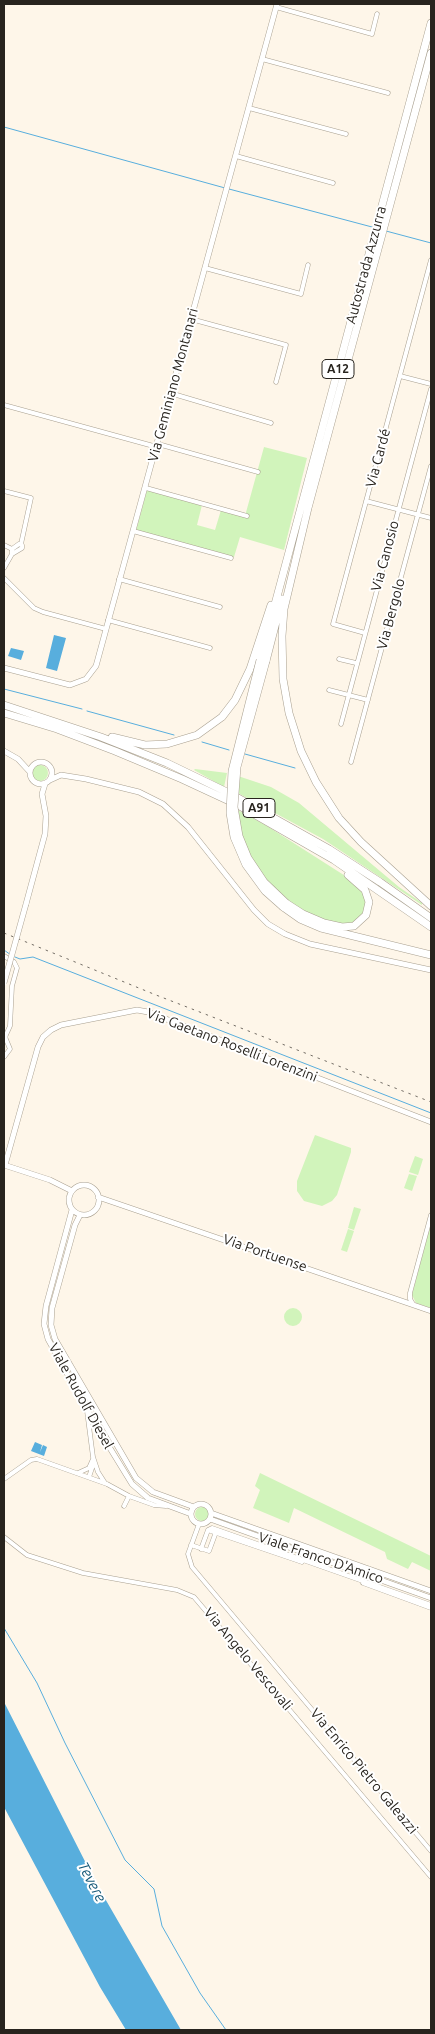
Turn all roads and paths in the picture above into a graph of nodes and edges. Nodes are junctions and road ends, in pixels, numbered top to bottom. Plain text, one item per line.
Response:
1 (276, 6) edge
2 (377, 14) dead end
3 (431, 23) edge
4 (431, 54) edge
5 (262, 59) junction
6 (388, 93) dead end
7 (249, 108) junction
8 (346, 134) dead end
9 (236, 156) junction
10 (333, 183) dead end
11 (381, 225) junction
12 (431, 260) edge
13 (308, 266) dead end
14 (205, 268) junction
15 (191, 319) junction
16 (400, 376) junction
17 (276, 382) dead end
18 (431, 384) edge
19 (431, 389) edge
20 (170, 393) junction
21 (4, 405) edge
22 (10, 407) junction
23 (4, 410) edge
24 (271, 422) dead end
25 (157, 445) junction
26 (431, 466) edge
27 (258, 472) dead end
28 (146, 488) junction
29 (4, 491) edge
30 (366, 501) junction
31 (305, 507) junction
32 (398, 510) junction
33 (418, 515) junction
34 (247, 516) dead end
35 (431, 518) edge
36 (132, 531) junction
37 (21, 544) junction
38 (4, 545) edge
39 (12, 549) junction
40 (12, 554) junction
41 (231, 558) dead end
42 (4, 568) edge
43 (4, 578) edge
44 (119, 580) junction
45 (220, 606) dead end
46 (108, 620) junction
47 (106, 629) junction
48 (365, 633) junction
49 (210, 648) dead end
50 (339, 659) dead end
51 (356, 663) junction
52 (4, 668) edge
53 (330, 690) dead end
54 (348, 695) junction
55 (368, 700) junction
56 (4, 705) edge
57 (4, 712) edge
58 (340, 724) dead end
59 (72, 726) junction
60 (4, 751) edge
61 (351, 762) dead end
62 (30, 772) junction
63 (50, 780) junction
64 (35, 783) junction
65 (45, 784) junction
66 (42, 794) junction
67 (334, 860) junction
68 (285, 905) junction
69 (431, 906) edge
70 (431, 918) edge
71 (431, 927) edge
72 (431, 955) edge
73 (4, 956) edge
74 (431, 970) edge
75 (4, 983) edge
76 (4, 1037) edge
77 (4, 1056) edge
78 (431, 1122) edge
79 (4, 1165) edge
80 (72, 1191) junction
81 (98, 1197) junction
82 (72, 1210) junction
83 (80, 1215) junction
84 (431, 1215) edge
85 (415, 1306) junction
86 (431, 1311) edge
87 (87, 1409) junction
88 (93, 1457) junction
89 (78, 1473) junction
90 (90, 1477) junction
91 (4, 1479) edge
92 (105, 1483) junction
93 (129, 1496) junction
94 (124, 1506) dead end
95 (171, 1506) junction
96 (194, 1507) junction
97 (211, 1512) junction
98 (191, 1514) junction
99 (210, 1519) junction
100 (199, 1524) junction
101 (208, 1530) junction
102 (216, 1532) junction
103 (4, 1537) edge
104 (191, 1545) junction
105 (201, 1548) junction
106 (431, 1591) edge
107 (431, 1598) edge
108 (431, 1607) edge
109 (431, 1851) edge
110 (431, 1877) edge

1 - 2 street
1 - 5 street, Via Geminiano Montanari
3 - 11 highway, Autostrada Azzurra / A12
4 - 11 highway, Autostrada Azzurra / A12
5 - 6 street
5 - 7 street, Via Geminiano Montanari
7 - 8 street
7 - 9 street, Via Geminiano Montanari
9 - 10 street
9 - 14 street, Via Geminiano Montanari
11 - 31 highway, Autostrada Azzurra / A12
12 - 16 street, Via Cardé
13 - 14 street
14 - 15 street, Via Geminiano Montanari
15 - 17 street
15 - 20 street, Via Geminiano Montanari
16 - 18 street
16 - 30 street, Via Cardé
19 - 32 street, Via Canosio
20 - 24 street
20 - 25 street, Via Geminiano Montanari
21 - 22 street
22 - 23 street
22 - 25 street
25 - 27 street
25 - 28 street, Via Geminiano Montanari
26 - 33 street, Via Bergolo
28 - 34 street
28 - 36 street, Via Geminiano Montanari
29 - 37 street
30 - 32 street
30 - 48 street, Via Cardé
31 - 59 highway
31 - 68 highway, bridge
31 - 69 highway
32 - 33 street
32 - 48 street, Via Canosio
33 - 35 street
33 - 55 street, Via Bergolo
36 - 41 street
36 - 44 street, Via Geminiano Montanari
37 - 39 street
37 - 40 street
38 - 39 street
39 - 40 street
40 - 42 street
43 - 47 street
44 - 45 street
44 - 46 street, Via Geminiano Montanari
46 - 47 street, Via Geminiano Montanari
46 - 49 street
47 - 52 street, Via Geminiano Montanari
48 - 51 street, Via Canosio
50 - 51 street
51 - 54 street, Via Canosio
53 - 54 street
54 - 55 street
54 - 58 street, Via Canosio
55 - 61 street, Via Bergolo
56 - 59 highway, A91
57 - 67 highway, A91
59 - 70 highway, A91
60 - 62 street
62 - 63 street
62 - 64 street
63 - 65 street
63 - 74 street
64 - 65 street
64 - 66 street
65 - 66 street
66 - 75 street, bridge
67 - 68 highway
67 - 71 highway, A91
68 - 72 highway
73 - 76 street
76 - 77 street
78 - 79 street, Via Gaetano Roselli Lorenzini
79 - 80 street
80 - 81 street
80 - 82 street
81 - 83 street
81 - 85 street, Via Portuense
82 - 83 street
82 - 87 street, Viale Rudolf Diesel
83 - 96 street, Viale Rudolf Diesel
84 - 85 street
85 - 86 street, Via Portuense
87 - 88 street
87 - 95 street, Viale Rudolf Diesel
88 - 89 street
88 - 90 street
88 - 92 street
89 - 90 street
89 - 91 street
90 - 92 street
92 - 93 street
93 - 94 street
93 - 95 street
95 - 98 street, Viale Rudolf Diesel
96 - 97 street
96 - 98 street
97 - 99 street
97 - 106 street, Viale Franco D'Amico
98 - 100 street
99 - 100 street
99 - 107 street, Viale Franco D'Amico
100 - 104 street, Via Enrico Pietro Galeazzi
101 - 102 street
101 - 105 street
101 - 108 street
102 - 105 street
102 - 108 street
103 - 110 street, Via Angelo Vescovali
104 - 105 street
104 - 109 street, Via Enrico Pietro Galeazzi

